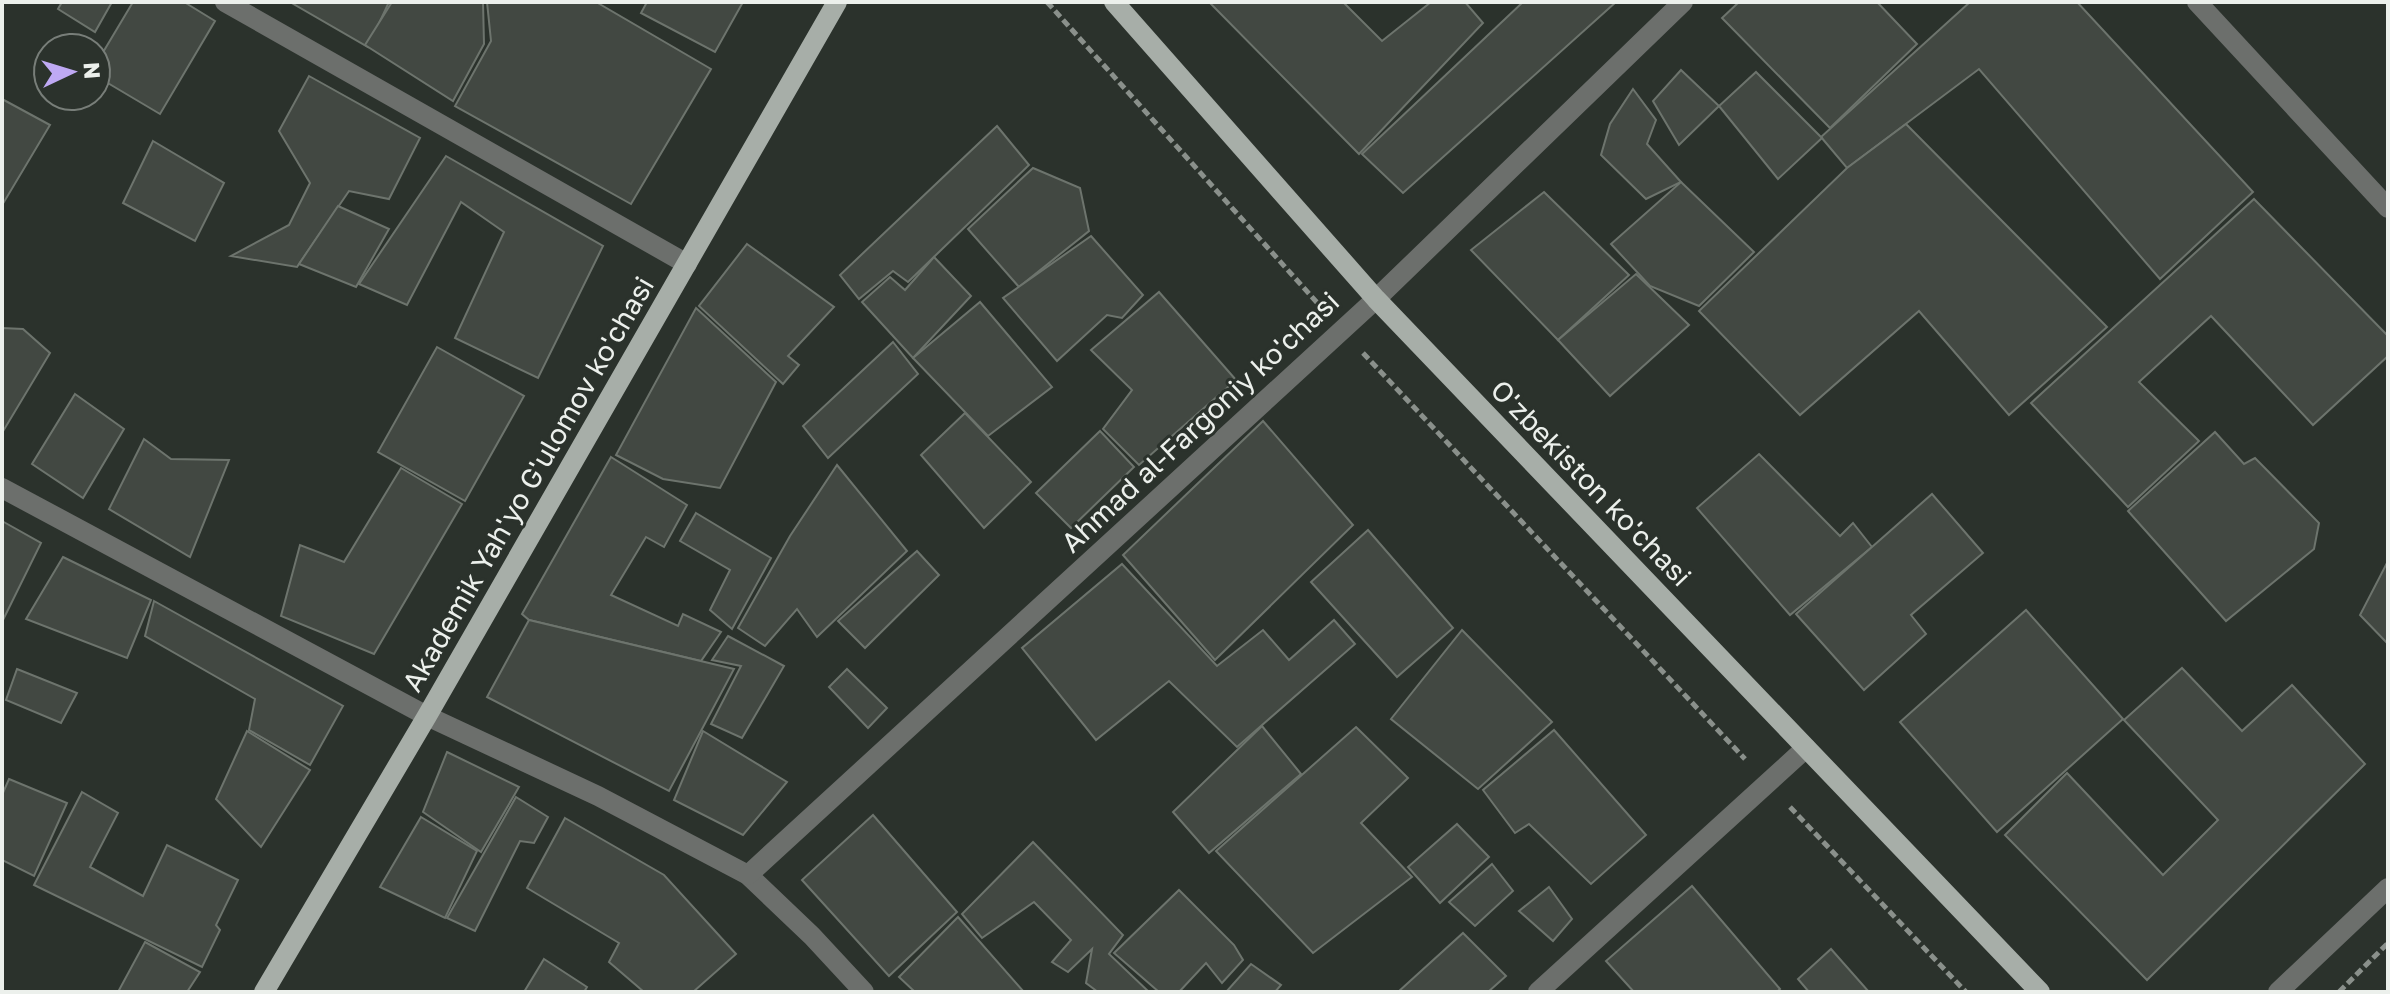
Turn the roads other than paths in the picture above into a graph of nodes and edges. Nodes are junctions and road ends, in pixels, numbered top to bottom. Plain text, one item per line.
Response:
1 (225, 2) edge
2 (837, 2) edge
3 (1114, 2) edge
4 (1683, 2) edge
5 (2197, 2) edge
6 (2388, 208) edge
7 (687, 264) junction
8 (1376, 299) junction
9 (2, 488) edge
10 (427, 716) junction
11 (1806, 748) junction
12 (748, 875) junction
13 (2388, 888) edge
14 (264, 992) edge
15 (864, 992) edge
16 (1538, 992) edge
17 (2040, 992) edge
18 (2278, 992) edge

1 - 7 street
2 - 7 main road, Akademik Yah'yo G'ulomov ko'chasi
3 - 8 main road, O'zbekiston ko'chasi
4 - 8 street, Ahmad al-Fargoniy ko'chasi
5 - 6 street
7 - 10 main road, Akademik Yah'yo G'ulomov ko'chasi
8 - 11 main road, O'zbekiston ko'chasi
8 - 12 street, Ahmad al-Fargoniy ko'chasi
9 - 10 street
10 - 12 street
10 - 14 main road, Akademik Yah'yo G'ulomov ko'chasi
11 - 16 street
11 - 17 main road, O'zbekiston ko'chasi
12 - 15 street
13 - 18 street

